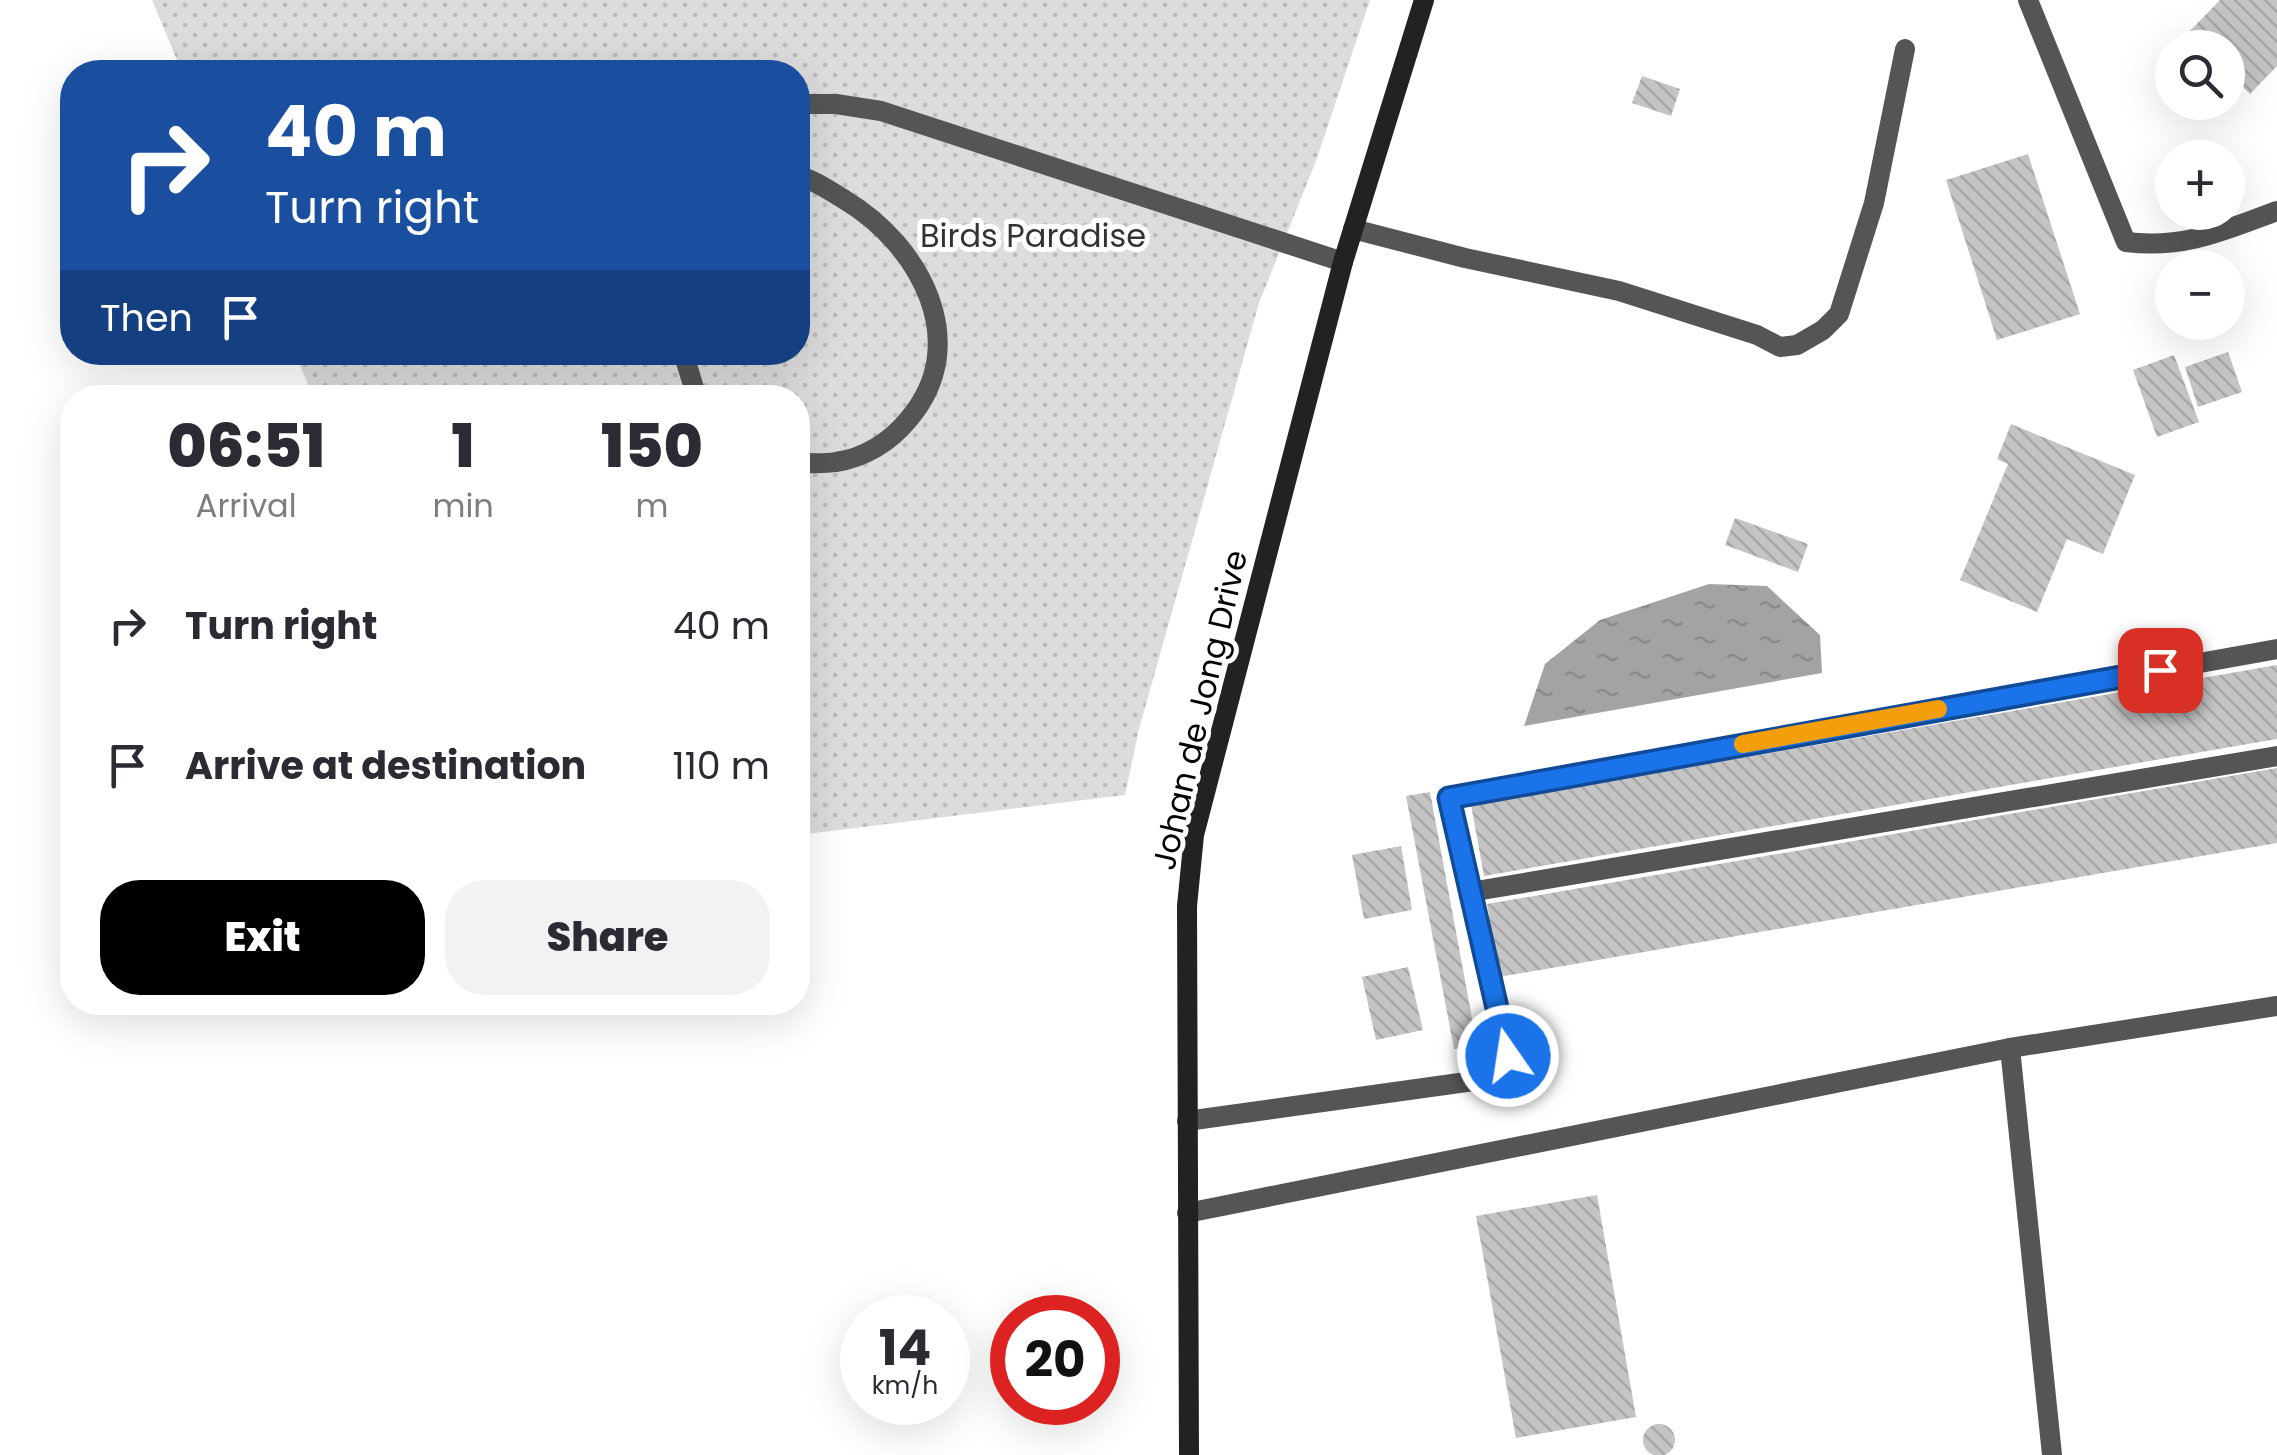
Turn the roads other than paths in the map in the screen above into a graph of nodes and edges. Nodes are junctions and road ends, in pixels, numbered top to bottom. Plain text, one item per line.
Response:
1 (1424, 0) edge
2 (2028, 0) edge
3 (1906, 49) dead end
4 (810, 104) edge
5 (810, 182) edge
6 (2277, 211) edge
7 (1353, 229) junction
8 (1343, 262) junction
9 (810, 463) edge
10 (2277, 648) edge
11 (2277, 756) edge
12 (1470, 892) junction
13 (2277, 1006) edge
14 (2010, 1048) junction
15 (1187, 1121) junction
16 (1187, 1213) junction
17 (1189, 1455) edge
18 (2052, 1455) edge

1 - 7 street, Johan de Jong Drive
2 - 6 street
3 - 7 street
4 - 8 street
5 - 9 street
7 - 8 street, Johan de Jong Drive
8 - 15 street, Johan de Jong Drive
10 - 12 street
11 - 12 street
12 - 15 street
13 - 14 street
14 - 16 street
14 - 18 street
15 - 16 street, Johan de Jong Drive
16 - 17 street, Johan de Jong Drive

